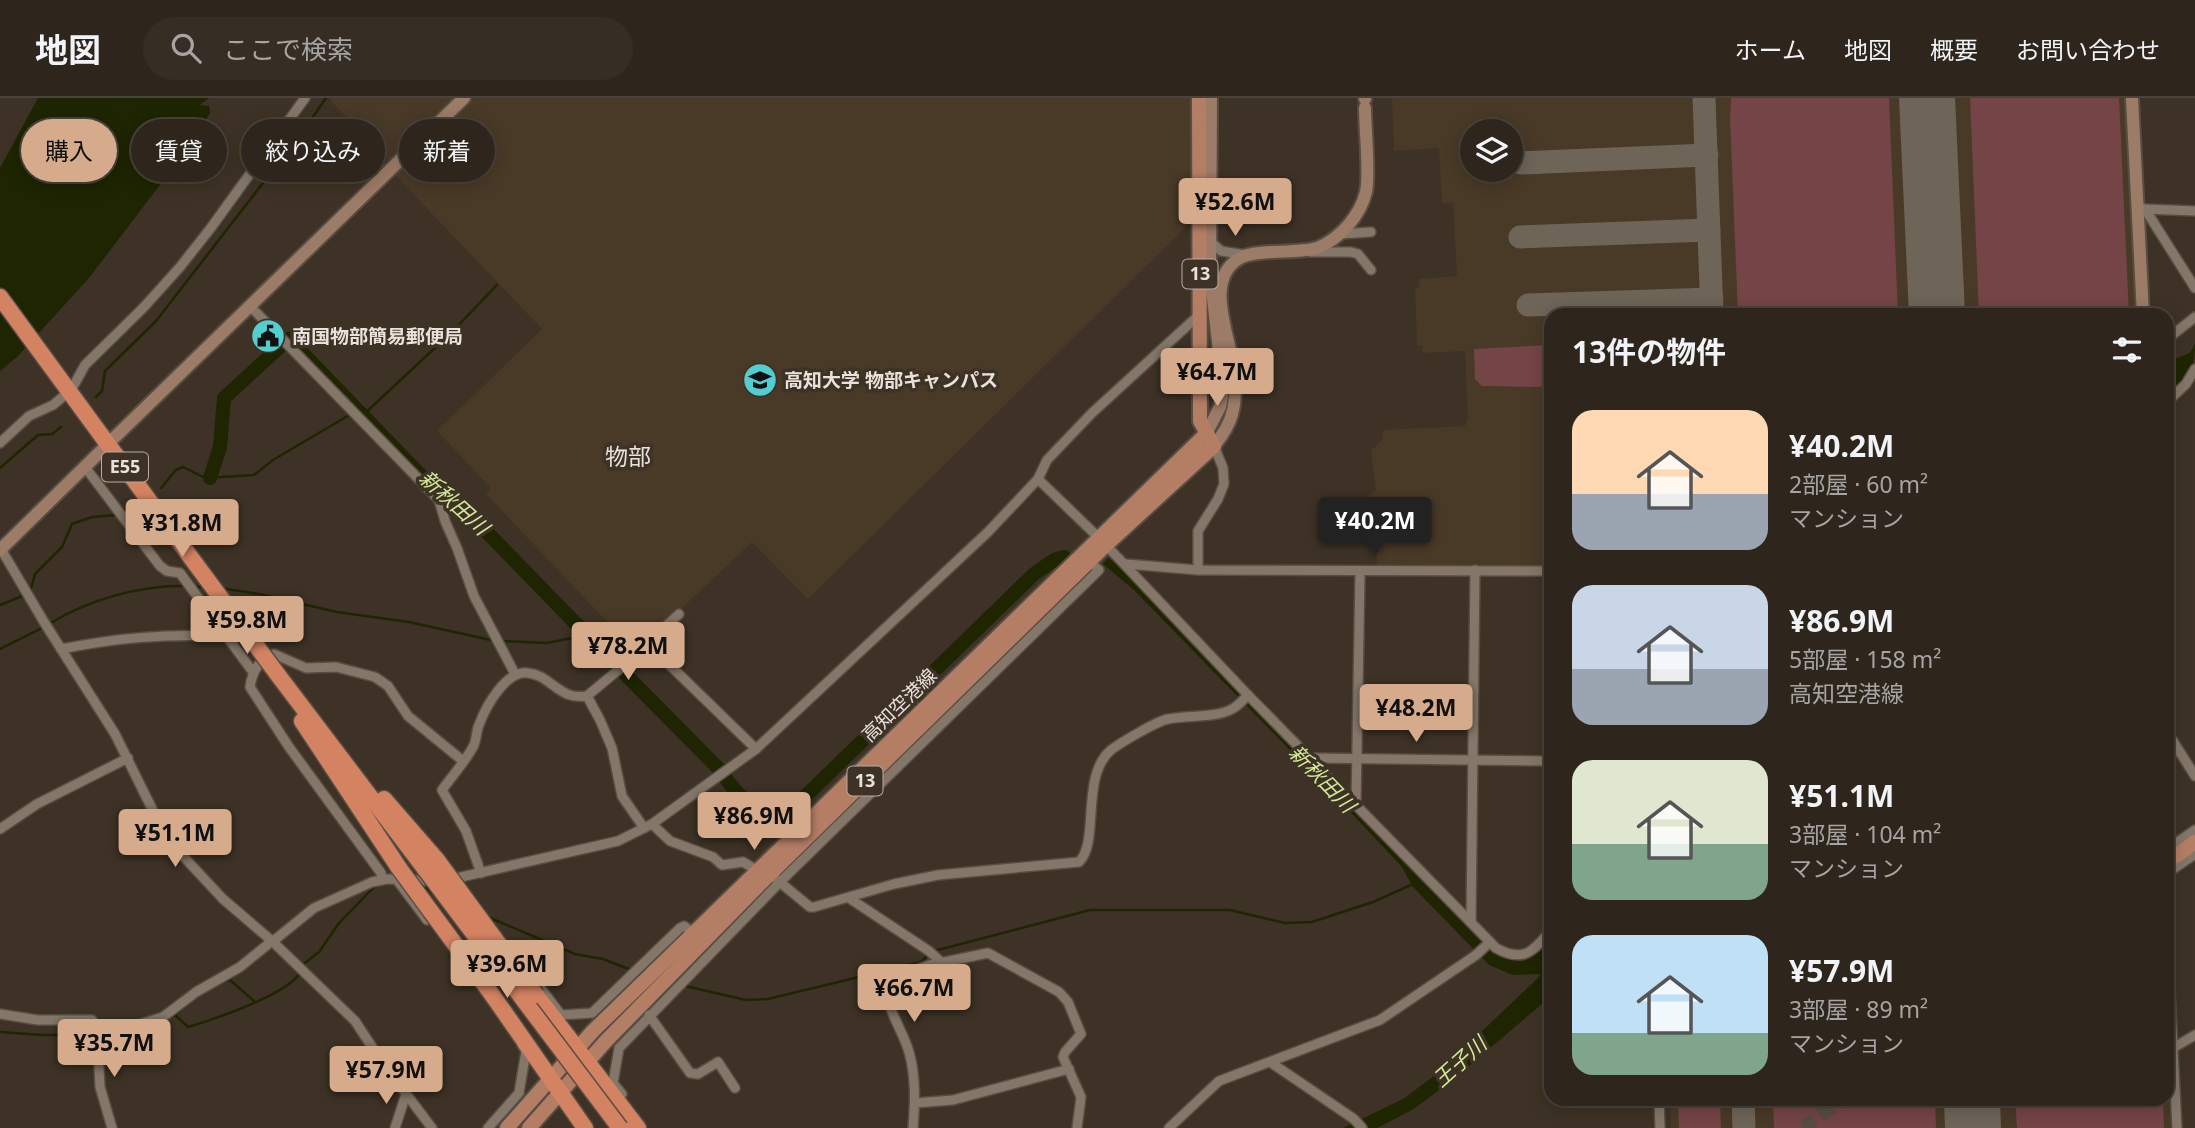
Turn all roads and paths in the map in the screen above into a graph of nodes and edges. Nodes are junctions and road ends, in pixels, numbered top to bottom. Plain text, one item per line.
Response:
1 (305, 98) edge
2 (464, 98) edge
3 (1199, 98) edge
4 (1212, 98) edge
5 (2132, 98) edge
6 (1365, 102) edge
7 (2141, 208) junction
8 (2195, 211) edge
9 (1371, 232) dead end
10 (1340, 234) junction
11 (1209, 240) junction
12 (1304, 251) junction
13 (1248, 255) junction
14 (1371, 270) dead end
15 (2195, 288) edge
16 (0, 298) edge
17 (250, 306) junction
18 (2143, 308) edge
19 (1201, 313) junction
20 (2195, 317) edge
21 (2174, 334) edge
22 (2195, 369) edge
23 (66, 386) junction
24 (2174, 395) edge
25 (114, 438) dead end
26 (1210, 440) junction
27 (0, 443) edge
28 (103, 449) dead end
29 (85, 467) junction
30 (1038, 479) junction
31 (1102, 541) junction
32 (1, 550) edge
33 (1126, 564) junction
34 (1198, 570) junction
35 (1475, 570) junction
36 (1544, 571) edge
37 (1360, 572) junction
38 (679, 614) dead end
39 (224, 633) junction
40 (648, 644) junction
41 (61, 649) junction
42 (253, 672) junction
43 (515, 674) junction
44 (278, 675) junction
45 (587, 696) junction
46 (1245, 698) junction
47 (2174, 743) edge
48 (756, 749) junction
49 (128, 758) junction
50 (1309, 758) junction
51 (1358, 758) junction
52 (1474, 759) junction
53 (463, 761) junction
54 (1544, 761) edge
55 (2195, 776) edge
56 (1356, 805) junction
57 (648, 826) junction
58 (0, 829) edge
59 (2195, 830) edge
60 (2195, 842) edge
61 (2174, 850) tunnel mouth
62 (2174, 852) tunnel mouth
63 (2195, 854) edge
64 (431, 864) junction
65 (2174, 868) tunnel mouth
66 (481, 873) junction
67 (398, 874) junction
68 (768, 876) junction
69 (459, 878) junction
70 (382, 880) junction
71 (849, 898) junction
72 (1471, 922) junction
73 (693, 933) junction
74 (1544, 938) edge
75 (272, 942) junction
76 (1489, 942) junction
77 (941, 962) junction
78 (0, 1014) edge
79 (649, 1015) junction
80 (97, 1032) junction
81 (2195, 1035) edge
82 (2174, 1047) edge
83 (577, 1048) junction
84 (1270, 1062) junction
85 (580, 1063) junction
86 (2174, 1068) edge
87 (1069, 1069) junction
88 (551, 1078) junction
89 (735, 1088) dead end
90 (561, 1092) junction
91 (406, 1094) junction
92 (915, 1103) junction
93 (1659, 1106) edge
94 (583, 1124) edge
95 (635, 1127) edge
96 (112, 1128) edge
97 (395, 1128) edge
98 (432, 1128) edge
99 (488, 1128) edge
100 (507, 1128) edge
101 (529, 1128) edge
102 (913, 1128) edge
103 (1077, 1128) edge
104 (1170, 1128) edge
105 (1362, 1128) edge
106 (1660, 1128) edge
107 (2177, 1128) edge

1 - 23 street
2 - 17 street
3 - 19 main road, 13
4 - 11 street
5 - 7 street
6 - 10 street
7 - 8 street
7 - 15 street
7 - 18 street
9 - 10 street
10 - 12 street
11 - 13 street
11 - 26 street
12 - 13 street
12 - 14 street
13 - 26 street
16 - 23 highway, E55
17 - 25 street
17 - 43 street
19 - 26 main road, 13
19 - 30 street
20 - 21 street
22 - 24 street
23 - 27 street
23 - 44 highway, E55, bridge
26 - 31 main road, 高知空港線 / 13
26 - 34 street
28 - 29 street
29 - 32 street
29 - 39 street
30 - 31 street
30 - 48 street
31 - 33 street
31 - 68 main road, 高知空港線 / 13
31 - 68 main road, 高知空港線 / 13
32 - 41 street
33 - 34 street
33 - 46 street
34 - 37 street
35 - 36 street
35 - 37 street
35 - 52 street
37 - 51 street
38 - 40 street
39 - 41 street
39 - 42 street
40 - 45 street
40 - 48 street
41 - 49 street
42 - 53 street
42 - 70 street
43 - 45 street
43 - 53 street
44 - 64 highway, E55
44 - 67 highway
45 - 57 street
46 - 50 street
46 - 71 street
47 - 55 street
48 - 57 street
49 - 58 street
49 - 75 street
50 - 51 street
50 - 56 street
51 - 52 street
51 - 56 street
52 - 54 street
52 - 72 street
53 - 66 street
56 - 72 street
57 - 66 street
57 - 68 street
59 - 61 street
60 - 62 main road
63 - 65 street
64 - 83 highway, bridge
64 - 85 highway, bridge
66 - 69 street
67 - 69 street
67 - 70 street
67 - 88 highway, bridge
67 - 99 street
68 - 71 street
68 - 73 main road, 高知空港線 / 13
68 - 79 street
68 - 85 main road, 高知空港線 / 13
69 - 73 street
70 - 75 street
71 - 77 street
72 - 76 street
73 - 83 main road, 高知空港線 / 13
74 - 76 street
75 - 80 street
75 - 91 street
76 - 84 street
77 - 87 street
77 - 92 street
78 - 80 street
79 - 89 street
79 - 95 street
80 - 96 street
81 - 82 street
83 - 85 highway
83 - 88 main road, 高知空港線 / 13
84 - 104 street
84 - 105 street
85 - 90 main road, 高知空港線 / 13
85 - 95 highway, bridge
86 - 107 street
87 - 92 street
87 - 103 street
88 - 90 highway
88 - 100 main road, 高知空港線 / 13
90 - 94 highway
90 - 101 main road, 高知空港線 / 13
91 - 97 street
91 - 98 street
92 - 102 street
93 - 106 street

